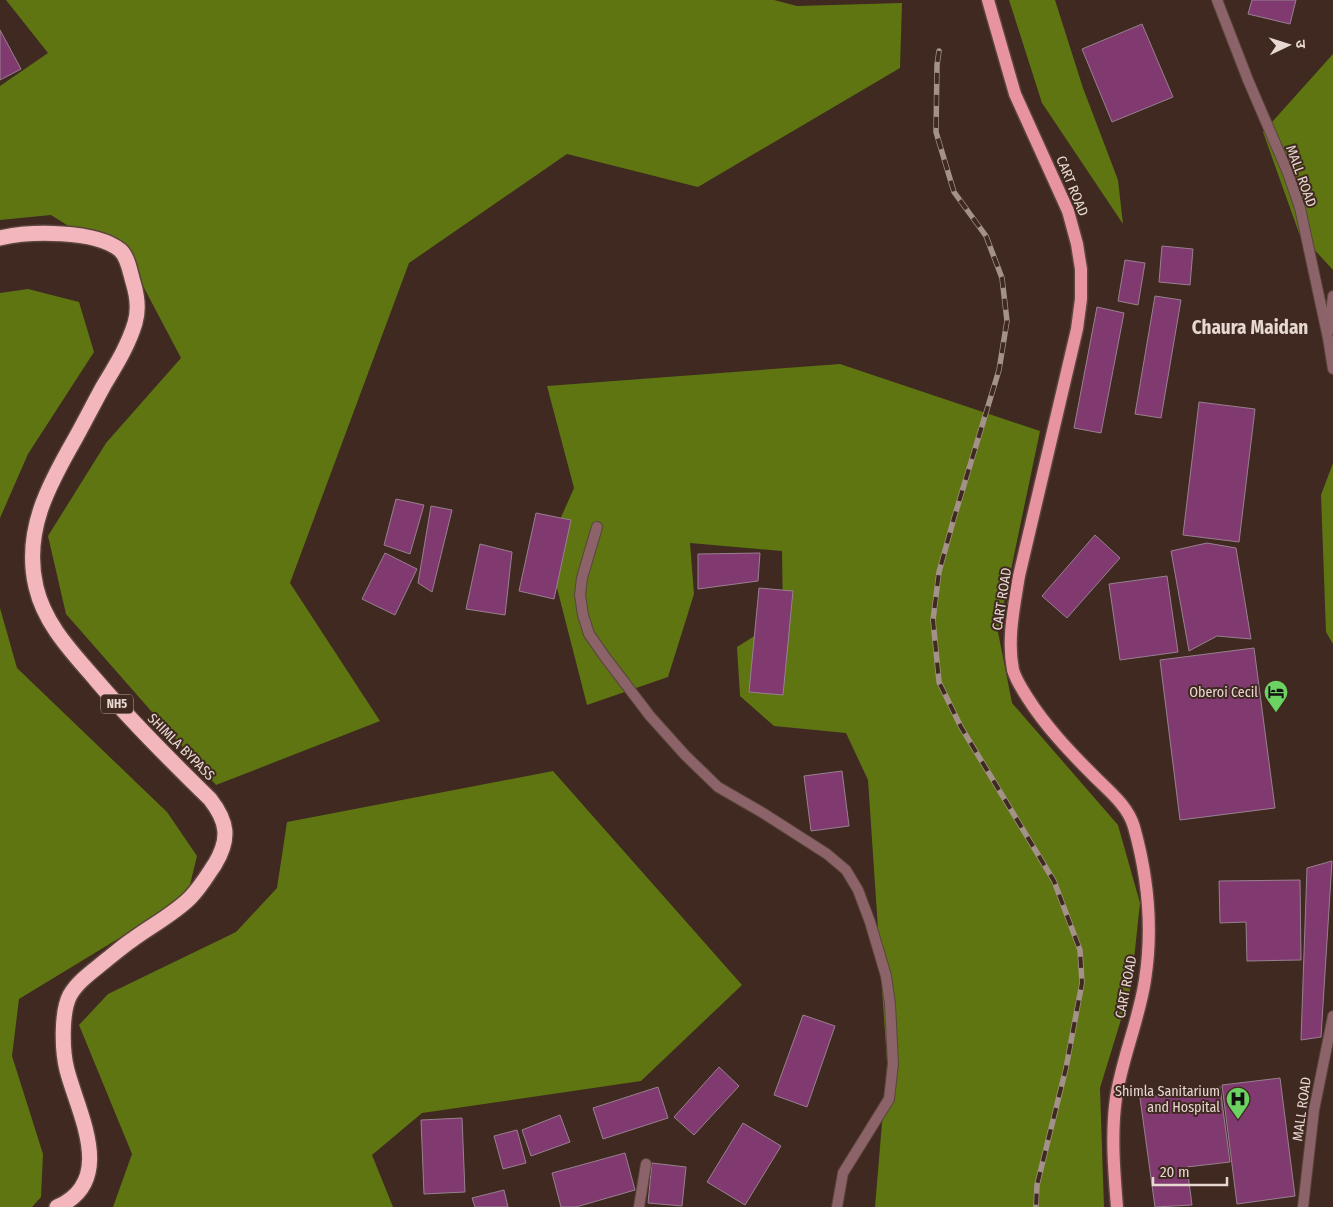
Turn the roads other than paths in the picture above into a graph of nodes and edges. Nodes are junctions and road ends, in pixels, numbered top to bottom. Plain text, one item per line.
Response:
1 (988, 0) edge
2 (1217, 0) edge
3 (0, 238) edge
4 (1333, 296) edge
5 (1328, 338) junction
6 (1333, 369) edge
7 (597, 527) dead end
8 (1333, 1016) edge
9 (646, 1164) dead end
10 (57, 1207) edge
11 (639, 1207) edge
12 (837, 1207) edge
13 (1117, 1207) edge
14 (1303, 1207) edge

1 - 13 main road, CART ROAD
2 - 5 street, MALL ROAD
3 - 10 highway, SHIMLA BYPASS / NH5
4 - 5 street
5 - 6 street, MALL ROAD
7 - 12 street
8 - 14 street, MALL ROAD
9 - 11 street

